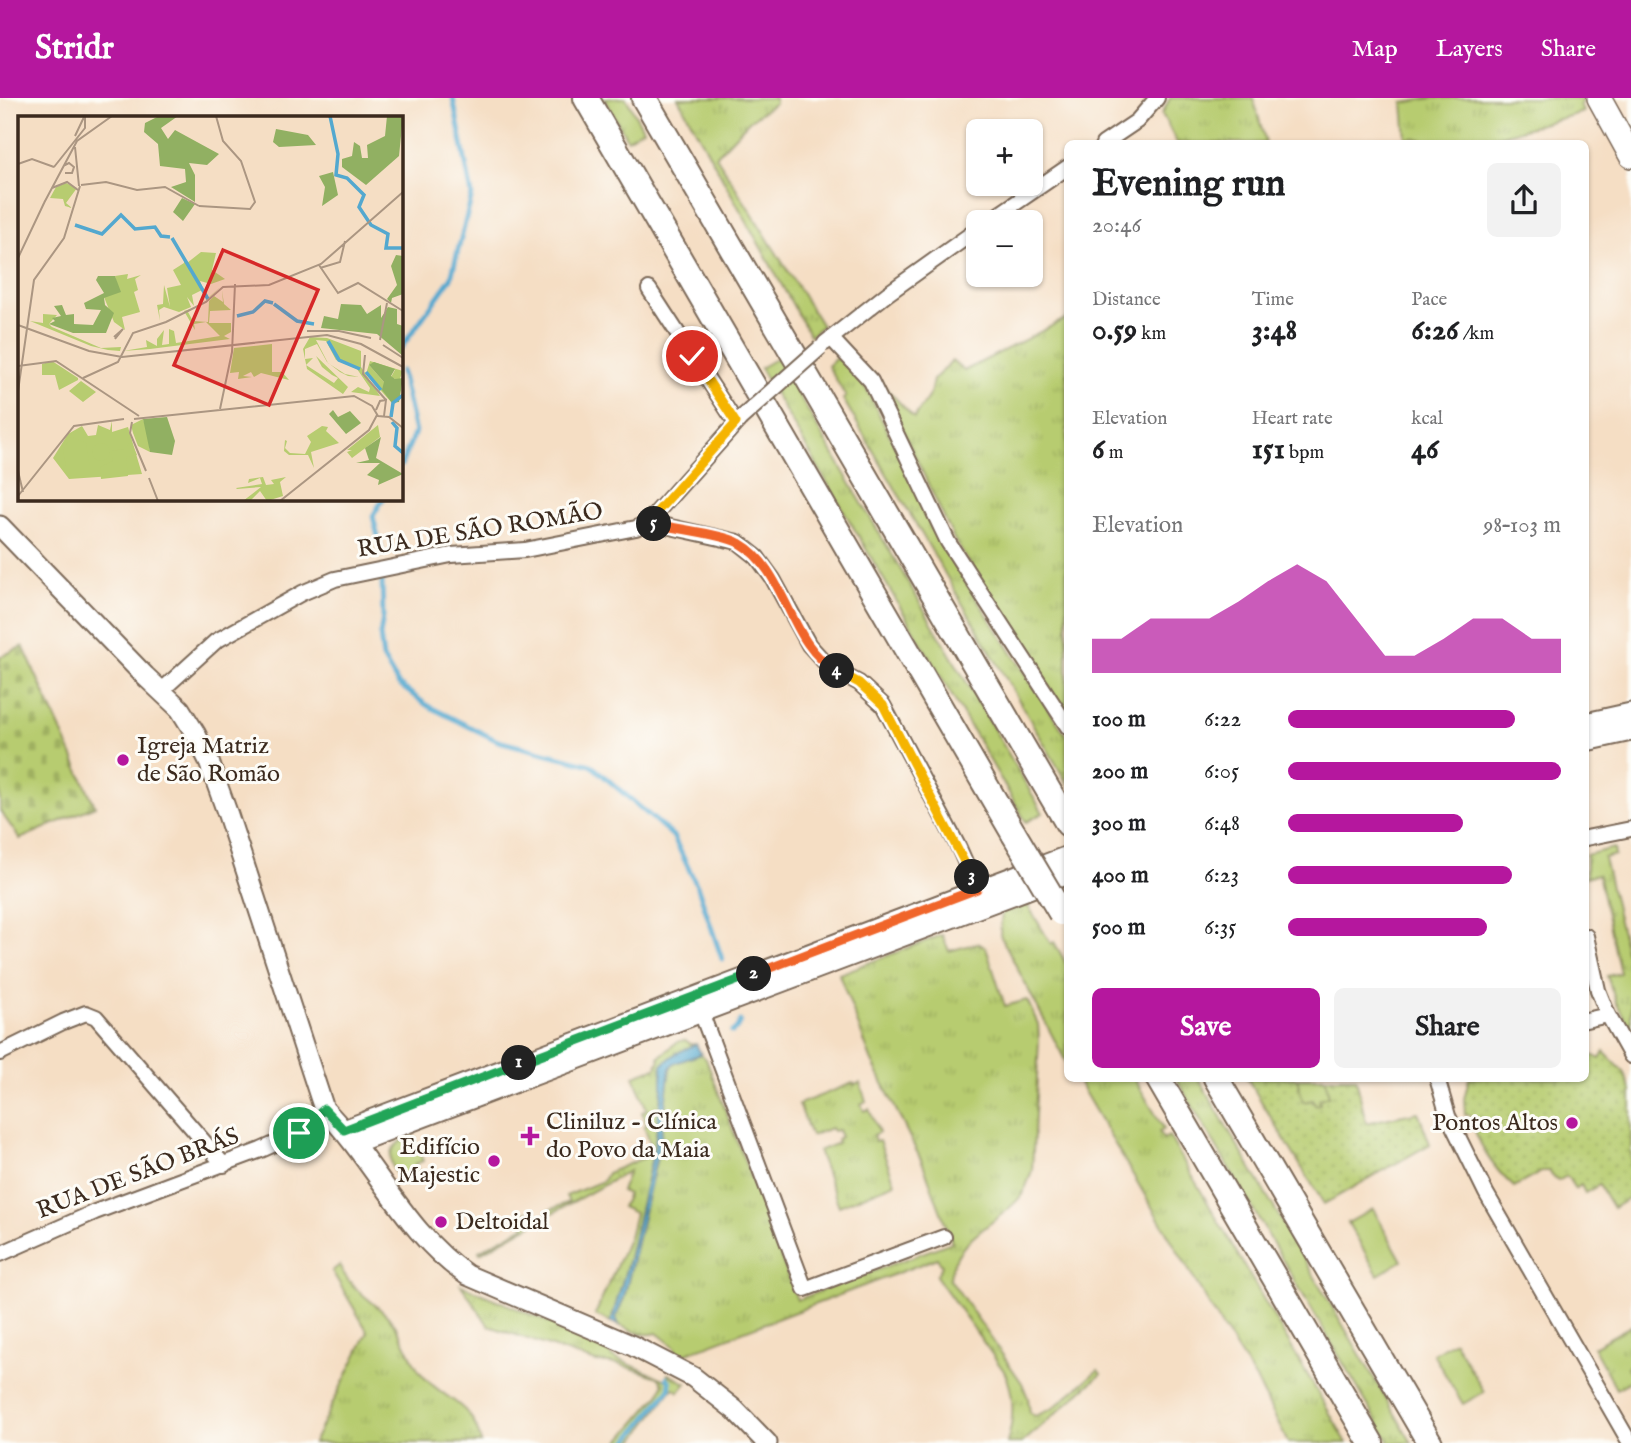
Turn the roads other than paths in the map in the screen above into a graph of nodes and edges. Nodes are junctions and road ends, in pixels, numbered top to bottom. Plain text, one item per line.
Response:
1 (586, 98) edge
2 (644, 98) edge
3 (1157, 98) edge
4 (1600, 98) edge
5 (1109, 140) edge
6 (1631, 156) edge
7 (1064, 170) edge
8 (1005, 210) edge
9 (966, 238) edge
10 (649, 289) dead end
11 (826, 343) junction
12 (738, 421) junction
13 (648, 522) junction
14 (0, 526) edge
15 (161, 691) junction
16 (1631, 713) edge
17 (1064, 721) edge
18 (1589, 722) edge
19 (1631, 731) edge
20 (1589, 739) edge
21 (1064, 818) edge
22 (1631, 828) edge
23 (1589, 837) edge
24 (1064, 858) edge
25 (1064, 875) edge
26 (977, 889) junction
27 (1002, 889) junction
28 (1064, 918) edge
29 (1589, 950) edge
30 (701, 1012) junction
31 (1608, 1014) junction
32 (1589, 1019) edge
33 (0, 1053) edge
34 (1631, 1056) edge
35 (1160, 1082) edge
36 (1218, 1082) edge
37 (1438, 1082) edge
38 (324, 1109) junction
39 (349, 1137) junction
40 (224, 1165) junction
41 (944, 1237) dead end
42 (0, 1254) edge
43 (767, 1443) edge
44 (1371, 1443) edge
45 (1430, 1443) edge
46 (1630, 1443) edge

1 - 28 highway, bridge
2 - 21 highway
3 - 5 street
4 - 6 main road
7 - 8 street
9 - 11 street
10 - 12 street
11 - 12 street, bridge
11 - 17 street
12 - 13 street
13 - 15 street, RUA DE SÃO ROMÃO
13 - 26 street
14 - 15 main road
15 - 38 main road
16 - 18 main road
19 - 20 main road
22 - 23 street
24 - 27 main road
25 - 27 main road
26 - 27 main road
26 - 39 main road
27 - 30 main road
29 - 31 street
30 - 39 main road
30 - 41 street
31 - 32 street
31 - 34 street
33 - 40 street
35 - 44 highway
36 - 45 highway
37 - 46 street
38 - 39 main road
38 - 40 street, RUA DE SÃO BRÁS
39 - 43 main road
40 - 42 street, RUA DE SÃO BRÁS

